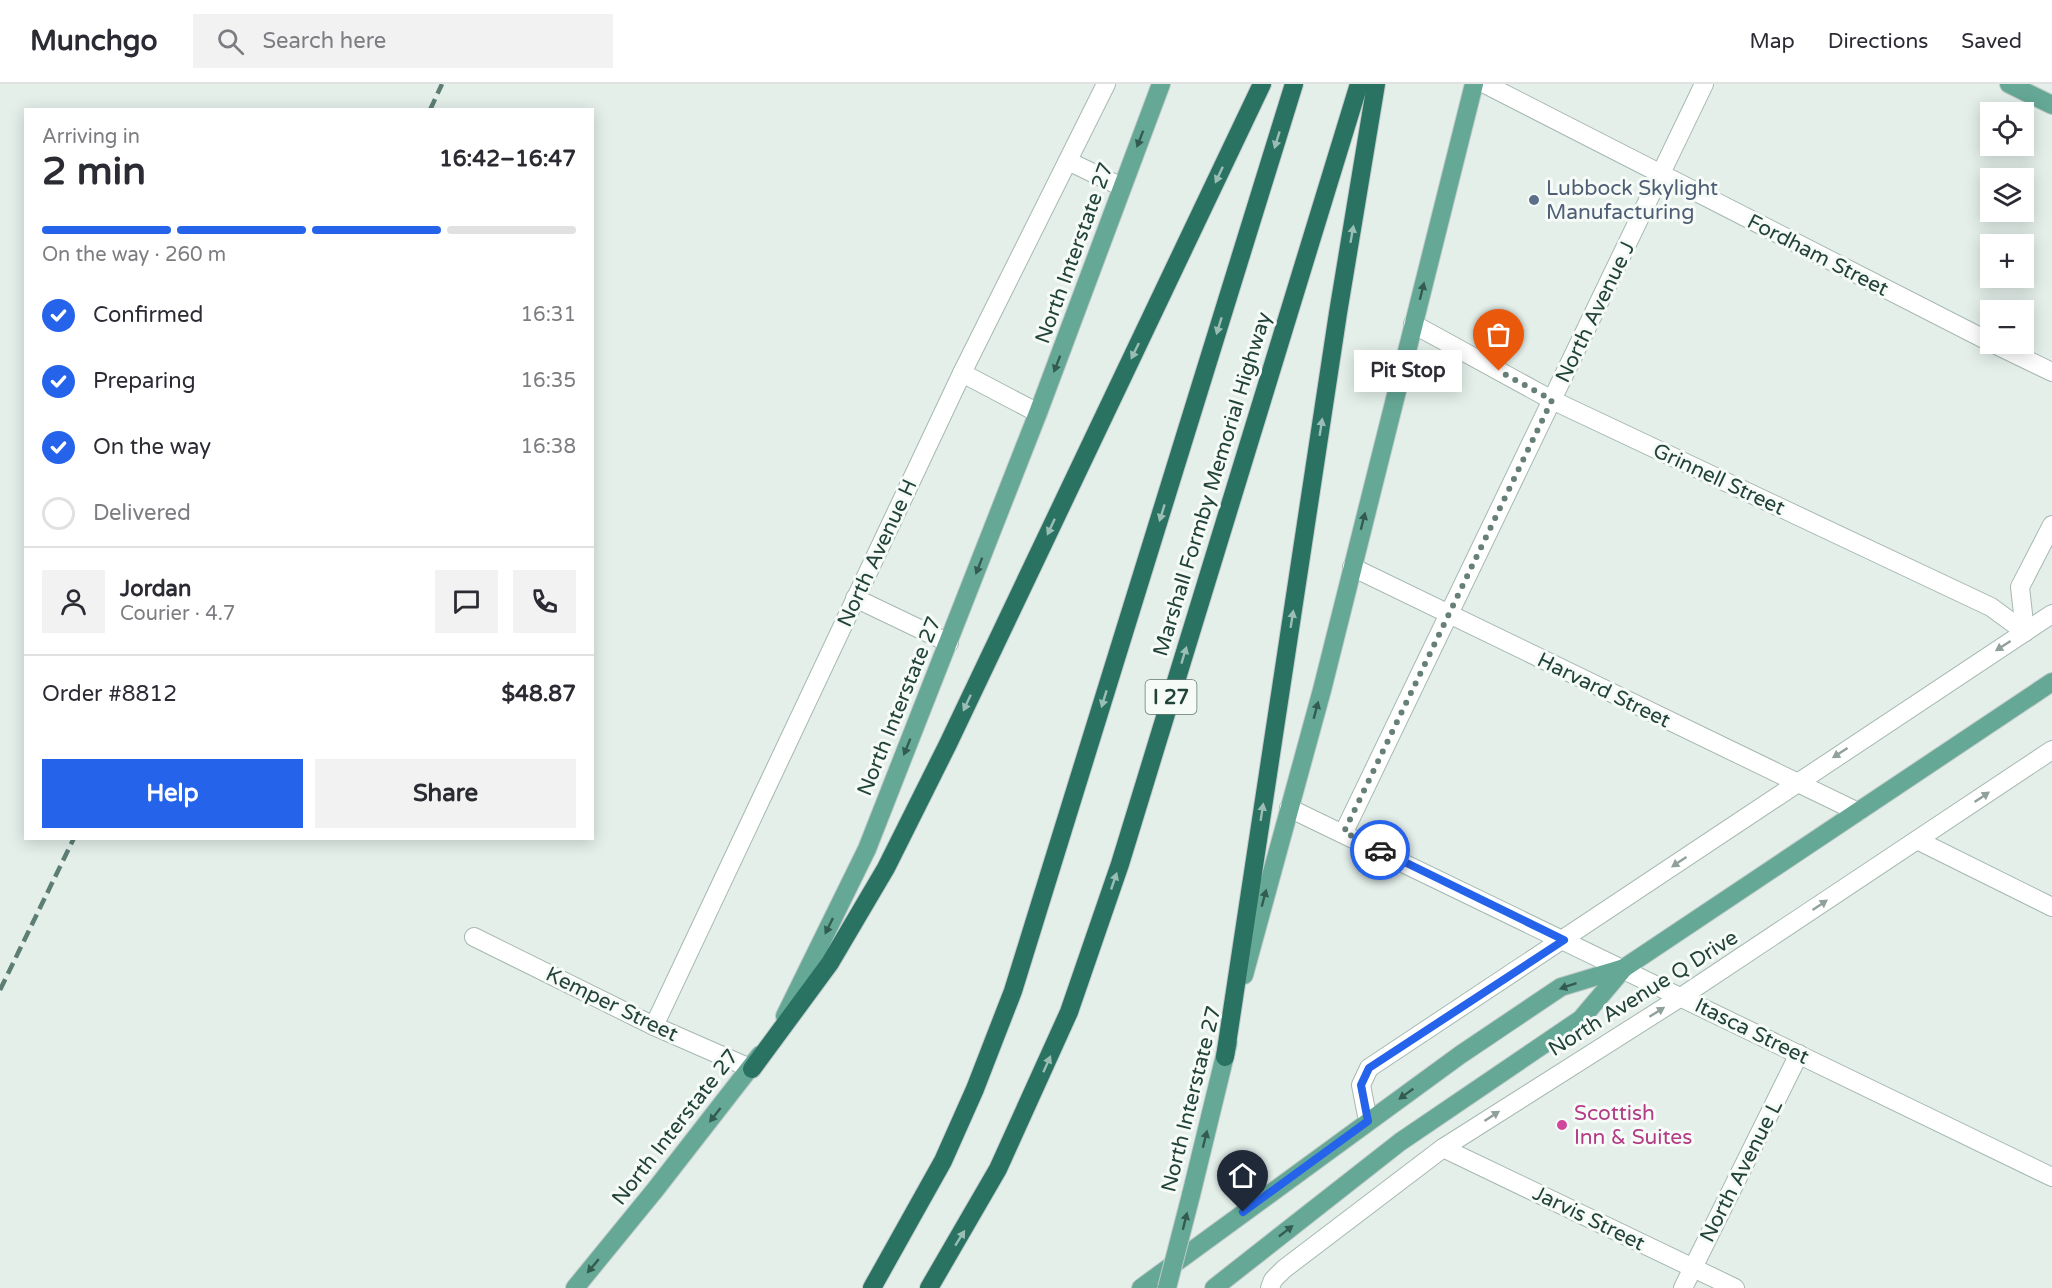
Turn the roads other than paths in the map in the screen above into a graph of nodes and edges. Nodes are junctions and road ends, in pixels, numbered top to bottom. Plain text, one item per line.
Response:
1 (1106, 84) edge
2 (1161, 84) edge
3 (1262, 84) edge
4 (1294, 84) edge
5 (1359, 84) edge
6 (1377, 84) edge
7 (1474, 84) edge
8 (1485, 84) edge
9 (1704, 84) edge
10 (2009, 84) edge
11 (2052, 105) edge
12 (1068, 161) junction
13 (1660, 175) junction
14 (1122, 187) junction
15 (1413, 324) junction
16 (1980, 337) edge
17 (2015, 354) edge
18 (2052, 372) edge
19 (962, 373) junction
20 (1552, 400) junction
21 (1038, 413) junction
22 (2052, 525) edge
23 (1352, 567) junction
24 (855, 598) junction
25 (2052, 614) edge
26 (1450, 615) junction
27 (2025, 632) junction
28 (949, 643) junction
29 (2052, 682) edge
30 (2052, 750) edge
31 (1795, 783) junction
32 (1289, 808) junction
33 (1858, 812) junction
34 (1344, 832) junction
35 (1917, 840) junction
36 (2052, 907) edge
37 (474, 937) dead end
38 (1564, 940) junction
39 (1624, 968) junction
40 (1681, 997) junction
41 (654, 1026) junction
42 (1799, 1054) junction
43 (1225, 1057) junction
44 (752, 1069) junction
45 (1368, 1121) junction
46 (1443, 1148) junction
47 (2052, 1177) edge
48 (1693, 1267) junction
49 (575, 1288) edge
50 (872, 1288) edge
51 (929, 1288) edge
52 (1142, 1288) edge
53 (1167, 1288) edge
54 (1214, 1288) edge
55 (1270, 1288) edge
56 (1683, 1288) edge
57 (1735, 1288) edge

1 - 12 street, North Avenue H
2 -> 14 main road, North Interstate 27
3 -> 44 highway
4 -> 50 highway, Marshall Formby Memorial Highway
51 -> 5 highway, Marshall Formby Memorial Highway / I 27
43 -> 6 highway
15 -> 7 main road, North Interstate 27
8 - 13 street, Fordham Street
9 - 13 street, North Avenue J
10 - 11 main road
12 - 14 street
12 - 19 street, North Avenue H
13 - 16 street, Fordham Street
13 - 20 street, North Avenue J
14 -> 21 main road, North Interstate 27
15 - 20 street, Grinnell Street
23 -> 15 main road, North Interstate 27
17 - 18 street, Fordham Street
19 - 21 street
19 - 24 street, North Avenue H
20 - 26 street, North Avenue J
20 - 27 street, Grinnell Street
21 -> 28 main road, North Interstate 27
22 - 27 street
23 - 26 street, Harvard Street
32 -> 23 main road, North Interstate 27
24 - 28 street
24 - 41 street, North Avenue H
25 - 27 street
26 - 31 street, Harvard Street
26 - 34 street, North Avenue J
27 -> 31 street
28 -> 44 main road, North Interstate 27
29 - 33 main road, North Avenue Q Drive
35 -> 30 street, North Avenue Q Drive
31 - 33 street, Harvard Street
31 -> 38 street
32 - 34 street, Itasca Street
43 -> 32 main road, North Interstate 27
33 - 39 main road, North Avenue Q Drive
34 - 38 street, Itasca Street
35 - 36 street
40 -> 35 street, North Avenue Q Drive
37 - 41 street, Kemper Street
38 - 39 street, Itasca Street
38 - 45 street
39 - 40 street, Itasca Street
39 -> 45 main road, North Avenue Q Drive
54 -> 39 main road, North Avenue Q Drive
40 - 42 street, Itasca Street
46 -> 40 street, North Avenue Q Drive
41 - 44 street, Kemper Street
42 - 47 street, Itasca Street
42 - 48 street, North Avenue L
53 -> 43 main road, North Interstate 27, bridge
44 -> 49 main road, North Interstate 27
45 - 52 main road, North Avenue Q Drive
46 - 48 street, Jarvis Street
46 - 55 street, North Avenue Q Drive
48 - 56 street, North Avenue L
48 - 57 street, Jarvis Street

